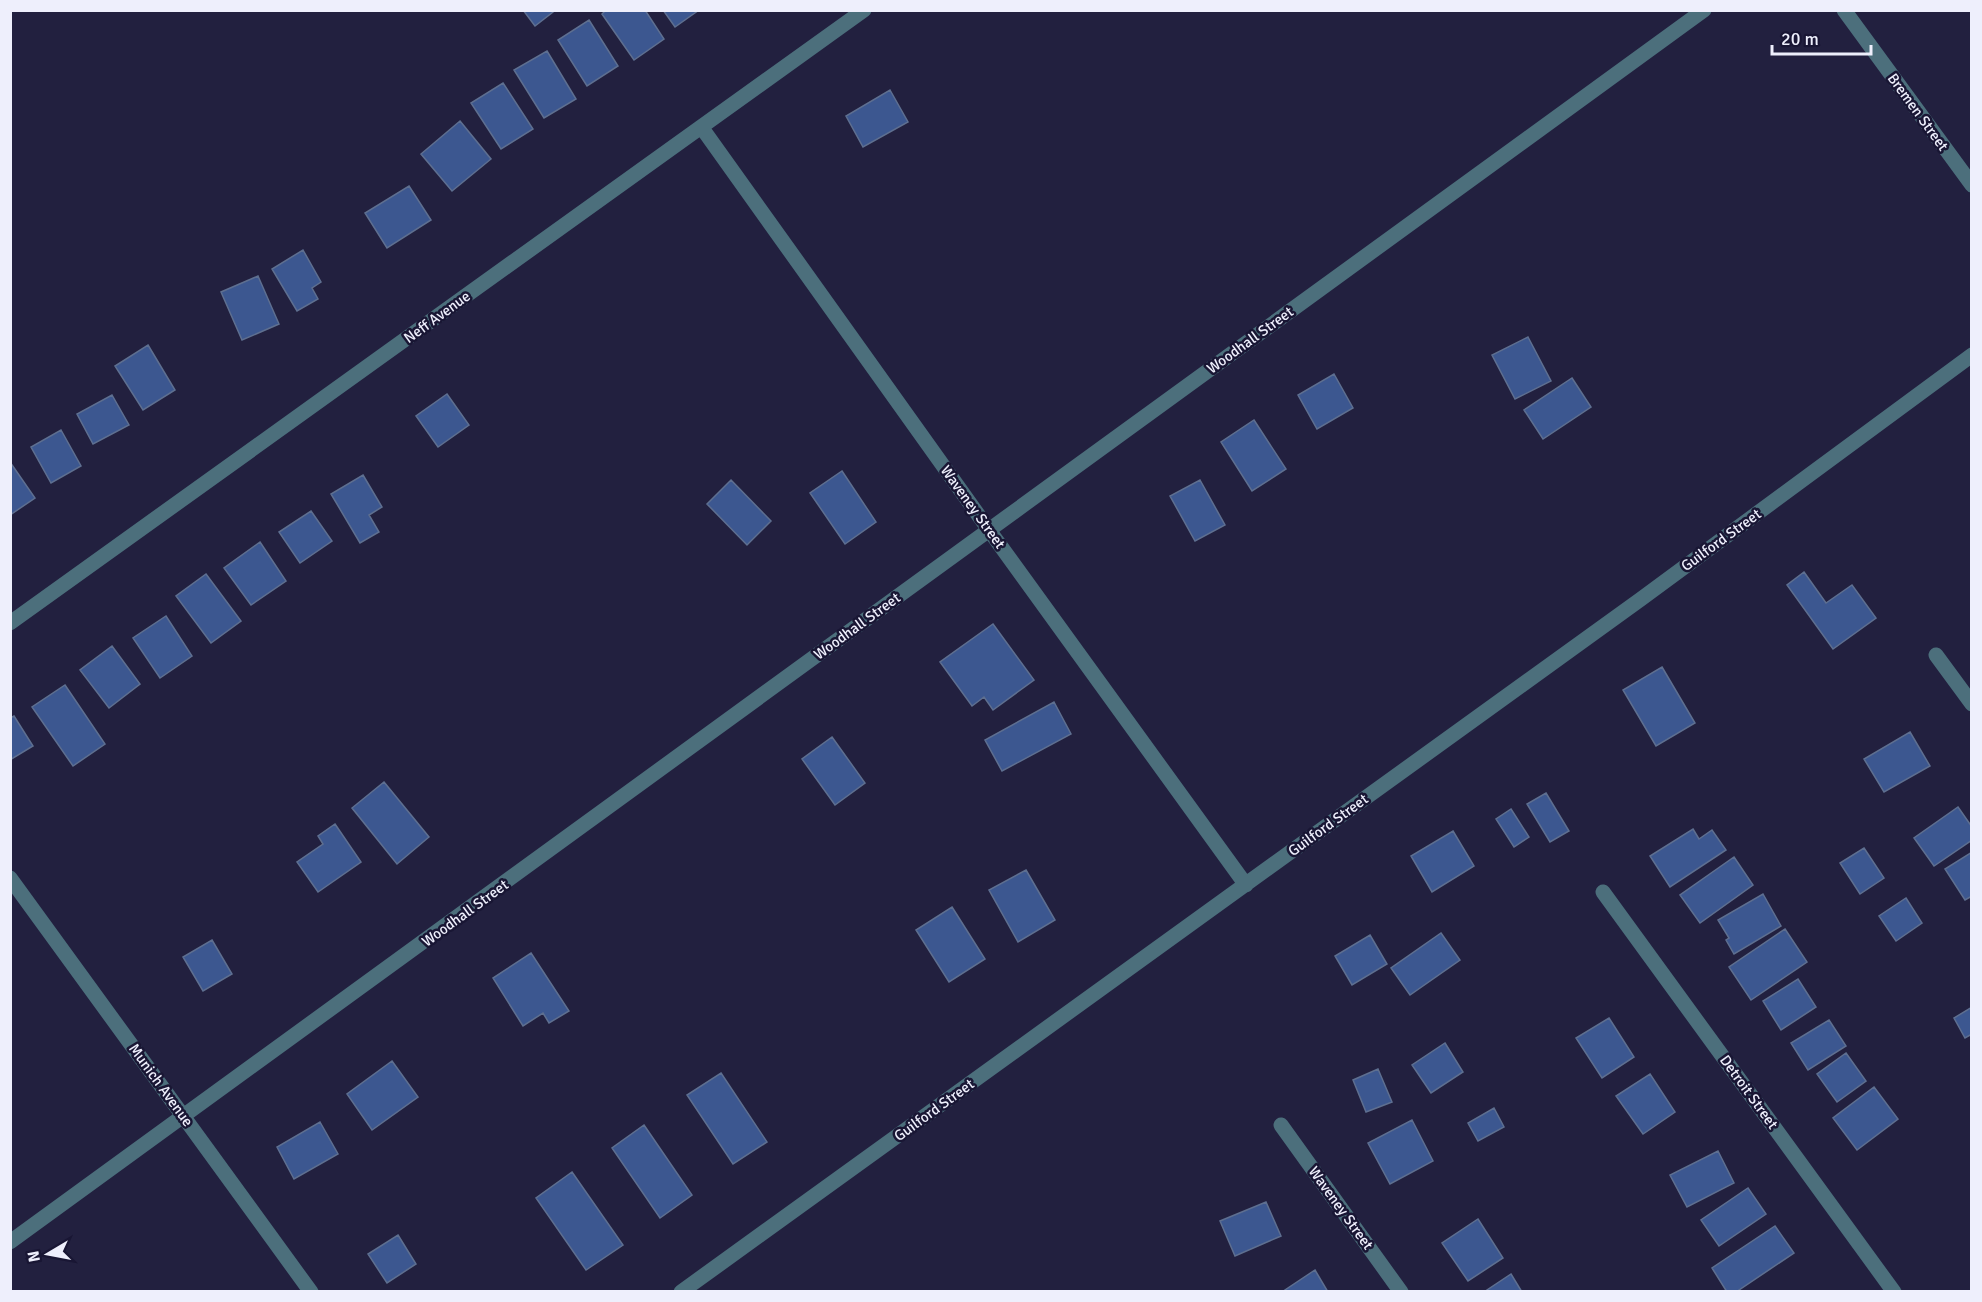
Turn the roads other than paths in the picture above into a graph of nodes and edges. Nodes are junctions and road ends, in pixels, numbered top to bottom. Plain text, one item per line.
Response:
1 (864, 10) edge
2 (1704, 10) edge
3 (1844, 10) edge
4 (702, 128) junction
5 (1971, 185) edge
6 (1971, 355) edge
7 (988, 530) junction
8 (10, 623) edge
9 (1936, 655) dead end
10 (1971, 704) edge
11 (10, 878) edge
12 (1246, 885) junction
13 (1603, 892) dead end
14 (183, 1116) junction
15 (1281, 1125) dead end
16 (10, 1242) edge
17 (311, 1292) edge
18 (681, 1292) edge
19 (1401, 1292) edge
20 (1894, 1292) edge

1 - 4 street, Neff Avenue
2 - 7 street, Woodhall Street
3 - 5 street, Bremen Street
4 - 7 street, Waveney Street
4 - 8 street, Neff Avenue
6 - 12 street, Guilford Street
7 - 12 street, Waveney Street
7 - 14 street, Woodhall Street
9 - 10 street
11 - 14 street, Munich Avenue
12 - 18 street, Guilford Street
13 - 20 street, Detroit Street
14 - 16 street, Woodhall Street
14 - 17 street, Munich Avenue
15 - 19 street, Waveney Street

